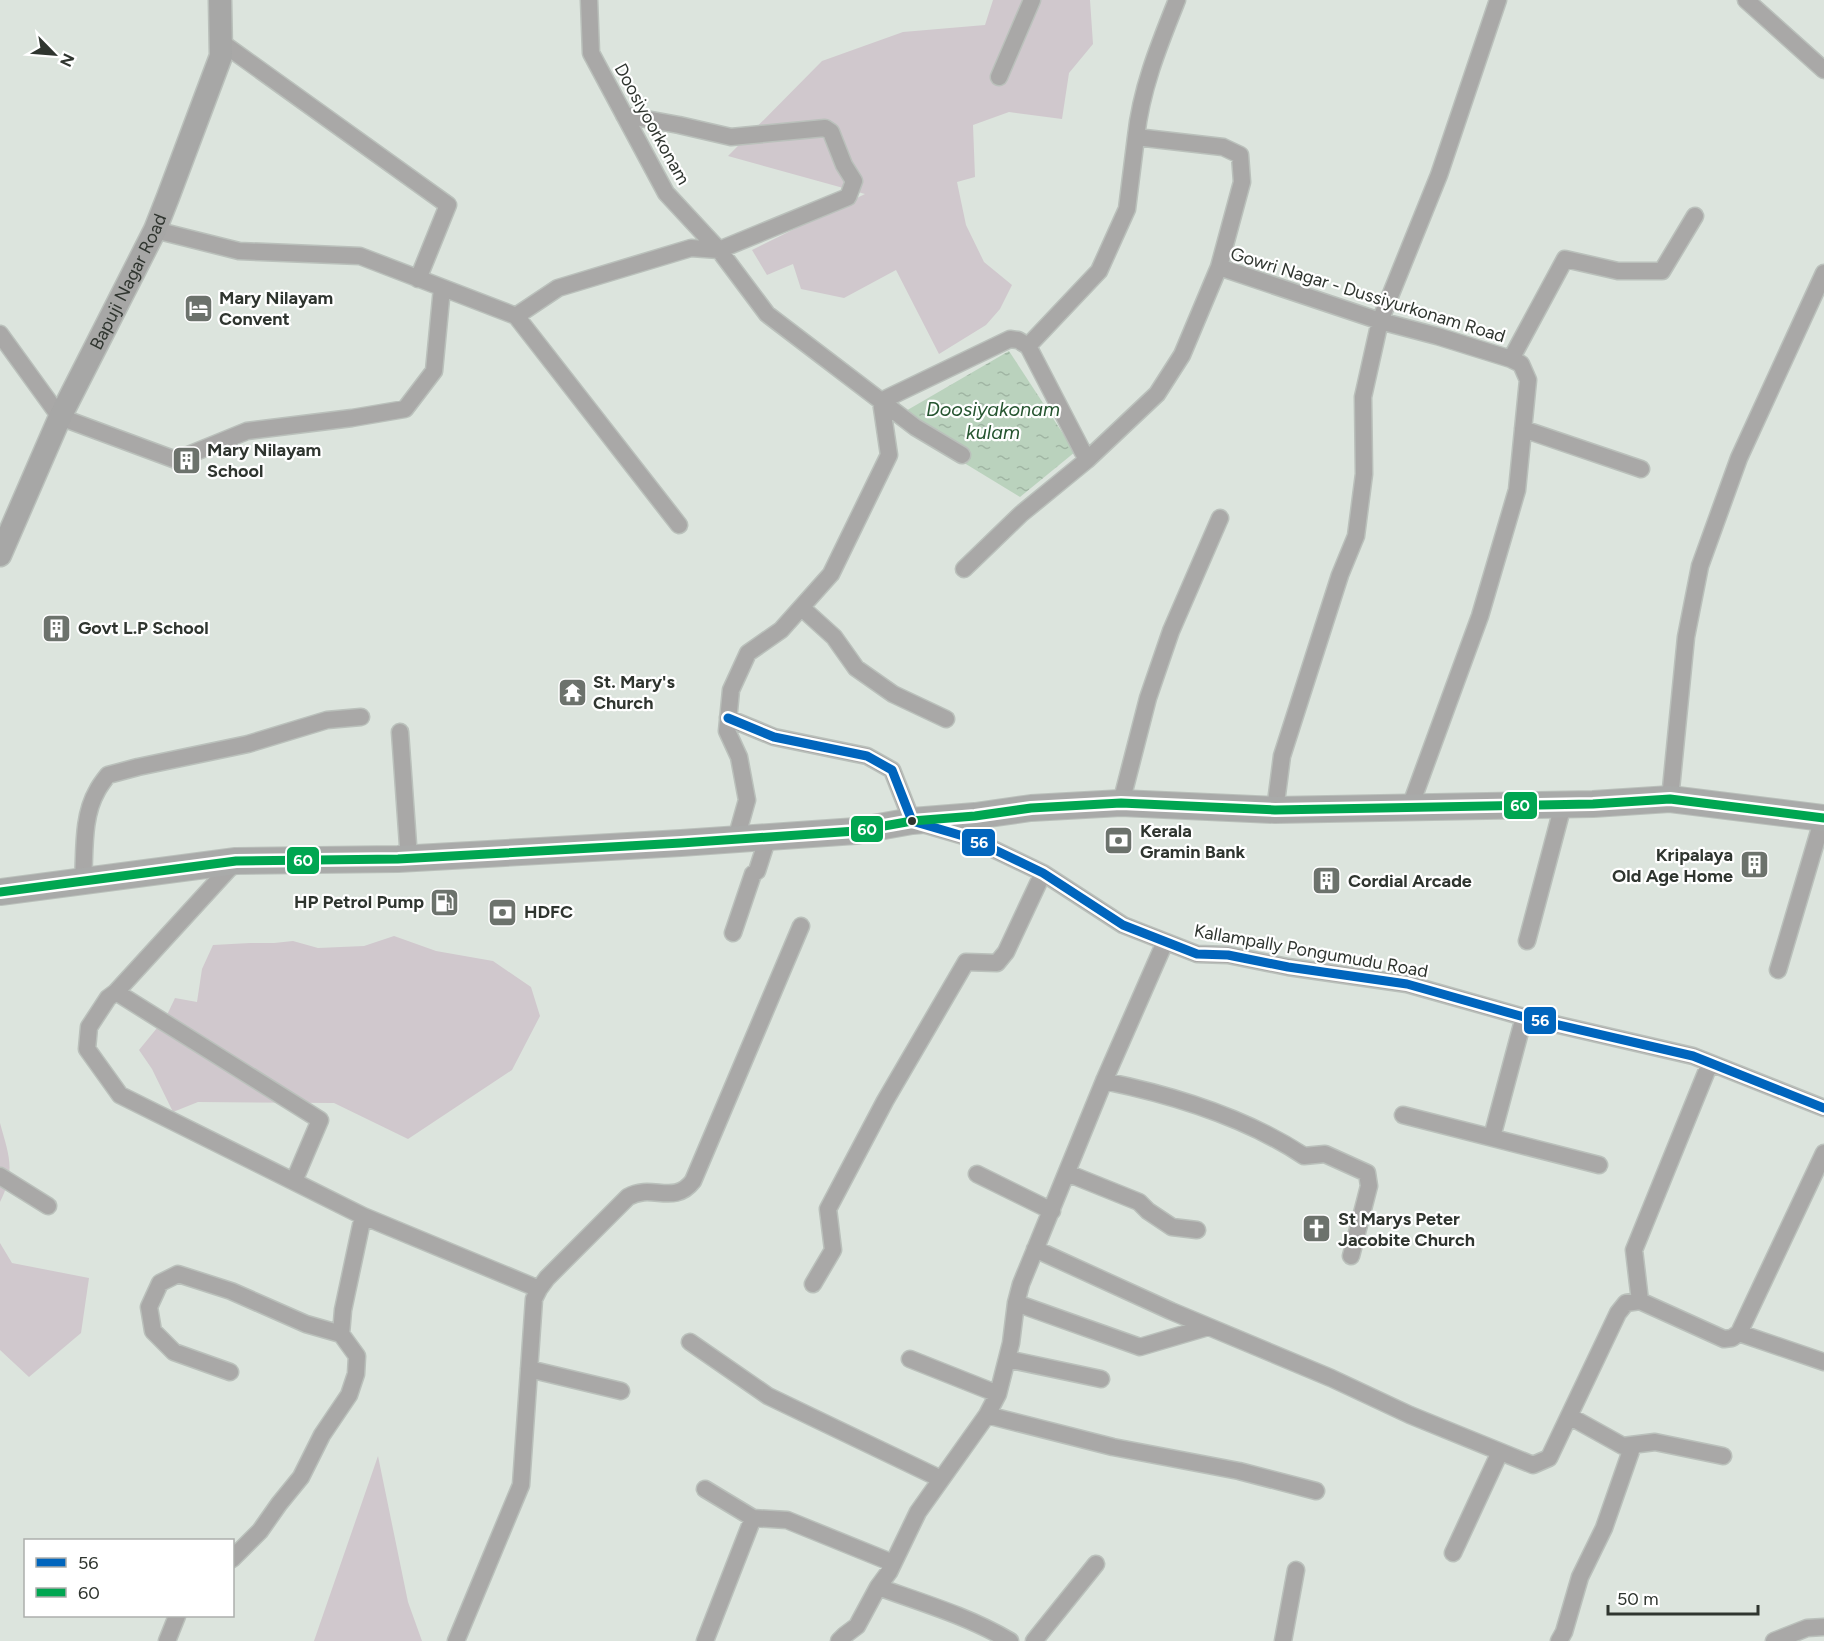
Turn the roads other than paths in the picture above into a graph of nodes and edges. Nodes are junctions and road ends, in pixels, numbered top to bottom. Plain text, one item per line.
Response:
1 (220, 0) edge
2 (589, 0) edge
3 (1032, 0) edge
4 (1178, 0) edge
5 (1498, 0) edge
6 (1746, 0) edge
7 (221, 42) junction
8 (1821, 61) edge
9 (999, 77) dead end
10 (624, 115) junction
11 (1136, 137) junction
12 (1695, 216) dead end
13 (155, 230) junction
14 (719, 250) junction
15 (1219, 267) junction
16 (1824, 273) edge
17 (418, 279) junction
18 (442, 288) junction
19 (516, 316) junction
20 (1380, 321) junction
21 (0, 334) edge
22 (1028, 346) junction
23 (1511, 358) junction
24 (881, 401) junction
25 (60, 417) junction
26 (1523, 429) junction
27 (962, 455) dead end
28 (1087, 460) junction
29 (1641, 469) dead end
30 (1220, 518) dead end
31 (679, 525) dead end
32 (0, 555) edge
33 (964, 569) dead end
34 (802, 608) junction
35 (361, 717) dead end
36 (728, 718) junction
37 (946, 719) dead end
38 (400, 732) dead end
39 (1670, 799) junction
40 (1121, 803) junction
41 (1563, 805) junction
42 (1410, 807) junction
43 (1275, 810) junction
44 (1823, 818) edge
45 (912, 820) junction
46 (768, 837) junction
47 (736, 839) junction
48 (410, 859) junction
49 (236, 861) junction
50 (1043, 873) junction
51 (83, 881) junction
52 (0, 892) edge
53 (801, 926) dead end
54 (733, 933) dead end
55 (1527, 941) dead end
56 (1165, 942) junction
57 (1778, 970) dead end
58 (116, 992) junction
59 (1524, 1017) junction
60 (1710, 1063) junction
61 (1104, 1081) junction
62 (1824, 1108) edge
63 (1403, 1115) dead end
64 (1492, 1137) junction
65 (1824, 1153) edge
66 (1599, 1165) dead end
67 (1067, 1173) junction
68 (977, 1174) dead end
69 (0, 1176) edge
70 (294, 1181) junction
71 (48, 1206) dead end
72 (1052, 1211) junction
73 (363, 1216) junction
74 (1197, 1230) dead end
75 (1035, 1249) junction
76 (1351, 1256) dead end
77 (813, 1284) dead end
78 (539, 1289) junction
79 (1640, 1301) junction
80 (1016, 1303) junction
81 (1208, 1327) junction
82 (1739, 1333) junction
83 (341, 1334) junction
84 (690, 1342) dead end
85 (910, 1359) dead end
86 (1007, 1359) junction
87 (1824, 1362) edge
88 (530, 1369) junction
89 (230, 1372) dead end
90 (1101, 1379) dead end
91 (621, 1391) dead end
92 (998, 1394) junction
93 (987, 1415) junction
94 (1569, 1416) junction
95 (1633, 1445) junction
96 (1500, 1452) junction
97 (1723, 1456) dead end
98 (941, 1479) junction
99 (705, 1489) dead end
100 (1316, 1491) dead end
101 (753, 1518) junction
102 (1453, 1553) dead end
103 (234, 1557) edge
104 (893, 1563) junction
105 (1096, 1564) dead end
106 (1296, 1570) dead end
107 (878, 1587) junction
108 (177, 1617) edge
109 (1824, 1628) edge
110 (167, 1641) edge
111 (456, 1641) edge
112 (705, 1641) edge
113 (839, 1641) edge
114 (1010, 1641) edge
115 (1034, 1641) edge
116 (1283, 1641) edge
117 (1559, 1641) edge
118 (1774, 1641) edge

1 - 7 street, Bapuji Nagar Road
2 - 10 street, Doosiyoorkonam
3 - 9 street
4 - 11 street
5 - 20 street
6 - 8 street
7 - 13 street, Bapuji Nagar Road
7 - 17 street
10 - 14 street, Doosiyoorkonam
10 - 14 street
11 - 15 street
11 - 22 street
12 - 23 street
13 - 17 street
13 - 25 street, Bapuji Nagar Road
14 - 19 street
14 - 24 street
15 - 20 street, Gowri Nagar - Dussiyurkonam Road
15 - 28 street, Gowri Nagar - Dussiyurkonam Road
16 - 39 street
17 - 18 street
18 - 19 street
18 - 25 street
19 - 31 street
20 - 23 street, Gowri Nagar - Dussiyurkonam Road
20 - 43 street
21 - 25 street
22 - 24 street
22 - 28 street
23 - 26 street, Gowri Nagar - Dussiyurkonam Road
24 - 27 street
24 - 34 street
25 - 32 street, Bapuji Nagar Road
26 - 29 street
26 - 42 street, Gowri Nagar - Dussiyurkonam Road
28 - 33 street, Gowri Nagar - Dussiyurkonam Road
30 - 40 street
34 - 36 street
34 - 37 street
35 - 51 street
36 - 45 street
36 - 47 street
38 - 48 street
39 - 41 main road
39 - 44 main road
40 - 43 main road
40 - 45 main road
41 - 42 main road
41 - 55 street
42 - 43 main road
44 - 57 street
45 - 46 main road
45 - 50 street, Kallampally Pongumudu Road
46 - 47 main road
46 - 54 street
47 - 48 main road
48 - 49 main road
49 - 51 main road
49 - 58 street
50 - 56 street, Kallampally Pongumudu Road
50 - 77 street
51 - 52 main road
53 - 78 street
56 - 59 street, Kallampally Pongumudu Road
56 - 61 street
58 - 70 street
58 - 70 street
59 - 60 street, Kallampally Pongumudu Road
59 - 64 street
60 - 62 street, Kallampally Pongumudu Road
60 - 79 street
61 - 67 street
61 - 76 street
63 - 64 street
64 - 66 street
65 - 82 street
67 - 72 street
67 - 74 street
68 - 72 street
69 - 71 street
70 - 73 street
72 - 75 street
73 - 78 street
73 - 83 street
75 - 80 street
75 - 81 street
78 - 88 street
79 - 82 street
79 - 94 street
80 - 81 street
80 - 86 street
81 - 96 street
82 - 87 street
83 - 89 street
83 - 103 street
84 - 98 street
85 - 92 street
86 - 90 street
86 - 92 street
88 - 91 street
88 - 111 street
92 - 93 street
93 - 98 street
93 - 100 street
94 - 95 street
94 - 96 street
95 - 97 street
95 - 117 street
96 - 102 street
98 - 104 street
99 - 101 street
101 - 104 street
101 - 112 street
104 - 107 street
105 - 115 street
106 - 116 street
107 - 113 street
107 - 114 street
108 - 110 street
109 - 118 street

